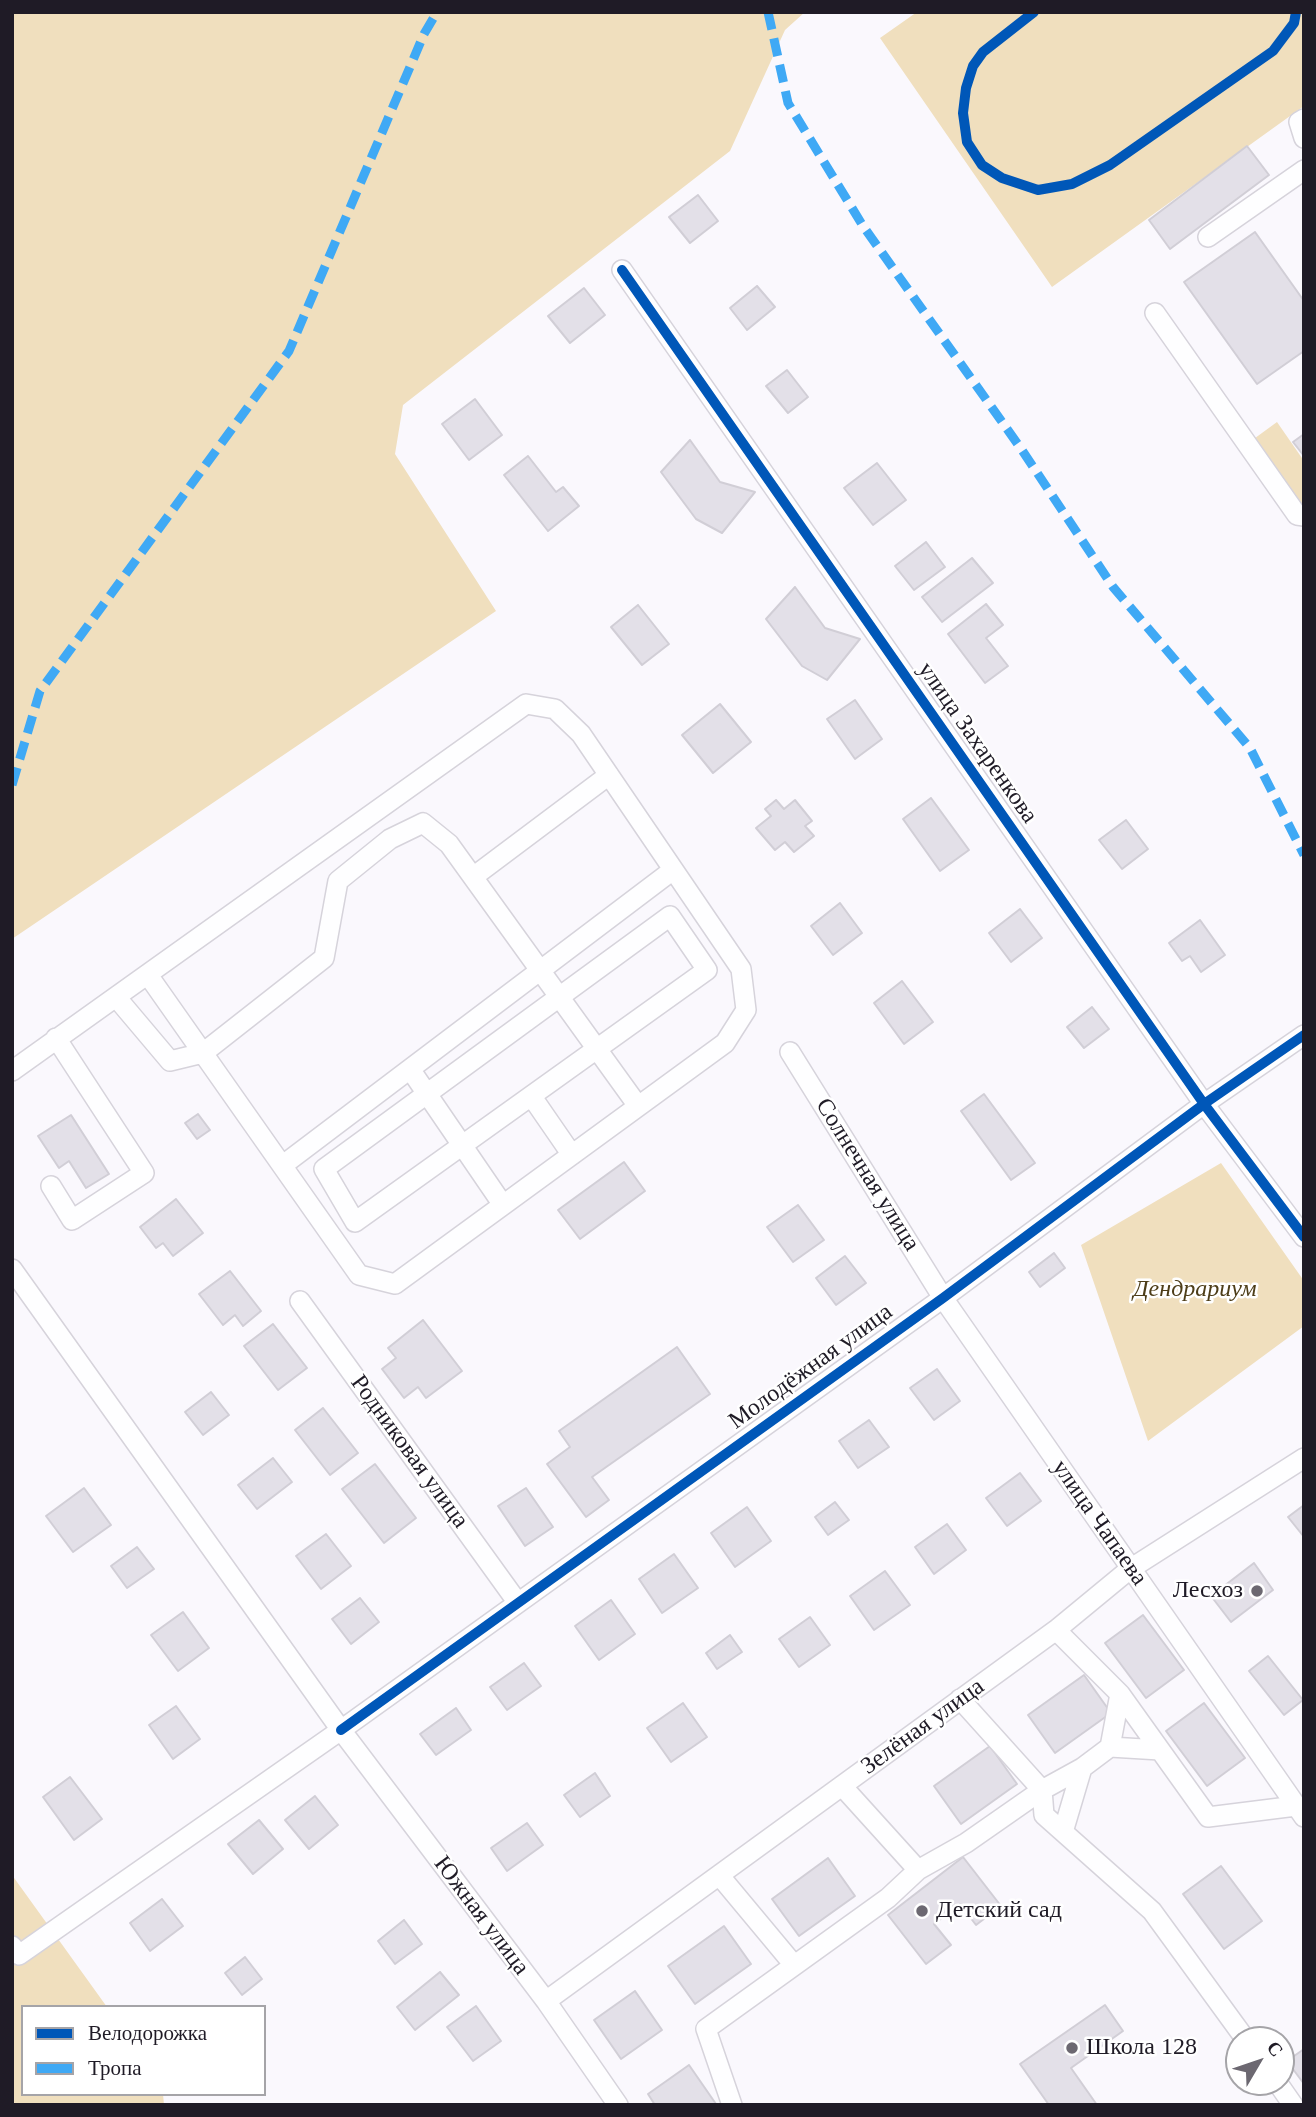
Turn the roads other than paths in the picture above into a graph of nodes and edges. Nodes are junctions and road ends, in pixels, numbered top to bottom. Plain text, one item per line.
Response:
1 (1304, 118) edge
2 (1304, 138) edge
3 (1304, 170) edge
4 (1208, 237) dead end
5 (622, 270) dead end
6 (1155, 313) dead end
7 (1304, 516) edge
8 (609, 775) junction
9 (673, 870) junction
10 (473, 877) junction
11 (541, 970) junction
12 (148, 975) junction
13 (559, 996) junction
14 (116, 997) junction
15 (1304, 1035) edge
16 (56, 1038) junction
17 (598, 1050) junction
18 (790, 1052) dead end
19 (203, 1053) junction
20 (410, 1069) junction
21 (12, 1071) edge
22 (426, 1093) junction
23 (532, 1097) junction
24 (1204, 1104) junction
25 (638, 1107) junction
26 (463, 1146) junction
27 (572, 1155) junction
28 (282, 1165) junction
29 (51, 1186) dead end
30 (503, 1205) junction
31 (1304, 1237) edge
32 (12, 1269) edge
33 (943, 1298) junction
34 (300, 1301) dead end
35 (1304, 1458) edge
36 (1130, 1569) junction
37 (518, 1603) junction
38 (1056, 1630) junction
39 (1120, 1694) junction
40 (960, 1699) junction
41 (341, 1730) junction
42 (1110, 1747) junction
43 (1160, 1750) junction
44 (1082, 1769) junction
45 (842, 1786) junction
46 (1042, 1790) junction
47 (1300, 1812) edge
48 (1063, 1832) junction
49 (918, 1870) junction
50 (719, 1875) junction
51 (12, 1945) edge
52 (794, 1965) junction
53 (546, 2001) junction
54 (1236, 2026) edge
55 (618, 2105) edge
56 (732, 2105) edge

1 - 2 street
3 - 4 street
5 - 24 street, улица Захаренкова
6 - 7 street
8 - 9 street
8 - 10 street
8 - 12 street
9 - 11 street
9 - 25 street
10 - 11 street
10 - 19 street
11 - 13 street
11 - 20 street
12 - 14 street
12 - 19 street
13 - 17 street
13 - 17 street
13 - 22 street
14 - 16 street
14 - 19 street
15 - 24 street, Молодёжная улица
16 - 21 street
16 - 29 street
17 - 23 street
17 - 25 street
18 - 33 street, Солнечная улица
19 - 28 street
20 - 22 street
20 - 28 street
22 - 26 street
22 - 26 street
23 - 26 street
23 - 27 street
24 - 31 street, улица Захаренкова
24 - 33 street, Молодёжная улица
25 - 27 street
26 - 30 street
27 - 30 street
28 - 30 street
32 - 41 street, Южная улица
33 - 36 street, улица Чапаева
33 - 37 street, Молодёжная улица
34 - 37 street, Родниковая улица
35 - 36 street, Зелёная улица
36 - 38 street, Зелёная улица
36 - 47 street, улица Чапаева
37 - 41 street, Молодёжная улица
38 - 39 street
38 - 40 street, Зелёная улица
39 - 42 street
39 - 43 street
40 - 45 street, Зелёная улица
40 - 46 street
41 - 51 street, Молодёжная улица
41 - 53 street, Южная улица
42 - 43 street
42 - 44 street
43 - 47 street
44 - 46 street
44 - 48 street
45 - 49 street
45 - 50 street, Зелёная улица
46 - 48 street
46 - 49 street
48 - 54 street
49 - 52 street
50 - 52 street
50 - 53 street, Зелёная улица
52 - 56 street
53 - 55 street, Южная улица

